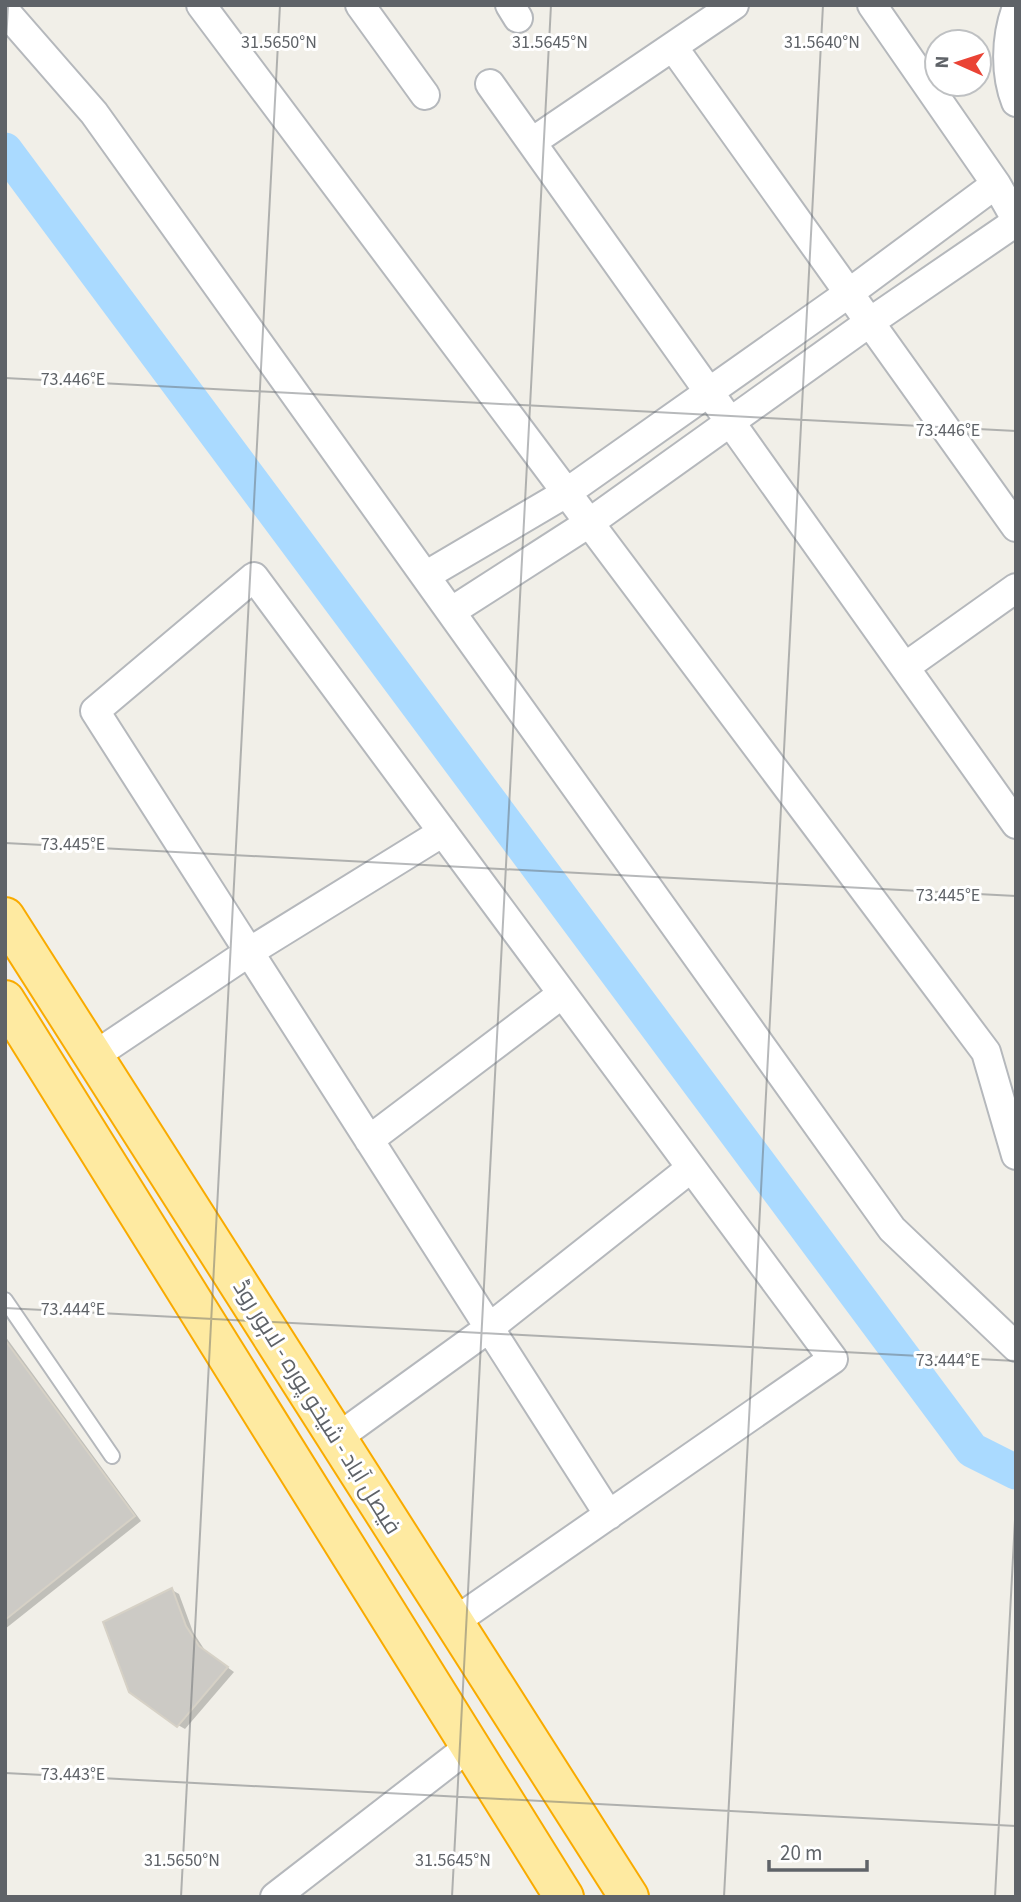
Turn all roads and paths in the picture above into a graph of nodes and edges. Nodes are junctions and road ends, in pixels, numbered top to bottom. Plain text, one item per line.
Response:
1 (201, 5) edge
2 (360, 5) edge
3 (734, 5) edge
4 (872, 5) edge
5 (5, 10) edge
6 (1016, 10) edge
7 (673, 47) junction
8 (490, 84) dead end
9 (425, 95) dead end
10 (1016, 102) edge
11 (531, 142) junction
12 (996, 184) junction
13 (1016, 220) edge
14 (849, 293) junction
15 (870, 323) junction
16 (710, 392) junction
17 (731, 423) junction
18 (566, 493) junction
19 (589, 523) junction
20 (1016, 527) edge
21 (425, 576) junction
22 (1016, 588) edge
23 (452, 611) junction
24 (905, 667) junction
25 (1016, 824) edge
26 (443, 832) junction
27 (5, 917) edge
28 (249, 952) junction
29 (562, 994) junction
30 (10, 1020) edge
31 (94, 1056) junction
32 (369, 1140) junction
33 (1016, 1155) edge
34 (691, 1168) junction
35 (5, 1300) edge
36 (489, 1328) junction
37 (1016, 1347) edge
38 (337, 1438) junction
39 (113, 1456) dead end
40 (609, 1515) junction
41 (454, 1622) junction
42 (470, 1746) junction
43 (275, 1897) edge
44 (564, 1897) edge
45 (629, 1897) edge

1 - 18 street
2 - 9 street
3 - 7 street
4 - 12 street
5 - 21 street
6 - 10 street
7 - 11 street
7 - 14 street
8 - 11 street
11 - 16 street
12 - 13 street
12 - 14 street
13 - 15 street
14 - 15 street
14 - 16 street
15 - 17 street
15 - 20 street
16 - 17 street
16 - 18 street
17 - 19 street
17 - 24 street
18 - 19 street
18 - 21 street
19 - 23 street
19 - 33 street
21 - 23 street
22 - 24 street
23 - 37 street
24 - 25 street
26 - 28 street
26 - 28 street
26 - 29 street
27 - 31 highway, فیصل آباد - شیخو پورہ - لاہور روڈ
28 - 31 street
28 - 32 street
29 - 32 street
29 - 34 street
30 - 42 highway
31 - 38 highway, فیصل آباد - شیخو پورہ - لاہور روڈ
32 - 36 street
34 - 36 street
34 - 40 street
35 - 39 lane
36 - 38 street
36 - 40 street
38 - 41 highway, فیصل آباد - شیخو پورہ - لاہور روڈ
40 - 41 street
41 - 45 highway, فیصل آباد - شیخو پورہ - لاہور روڈ
42 - 43 street
42 - 44 highway

